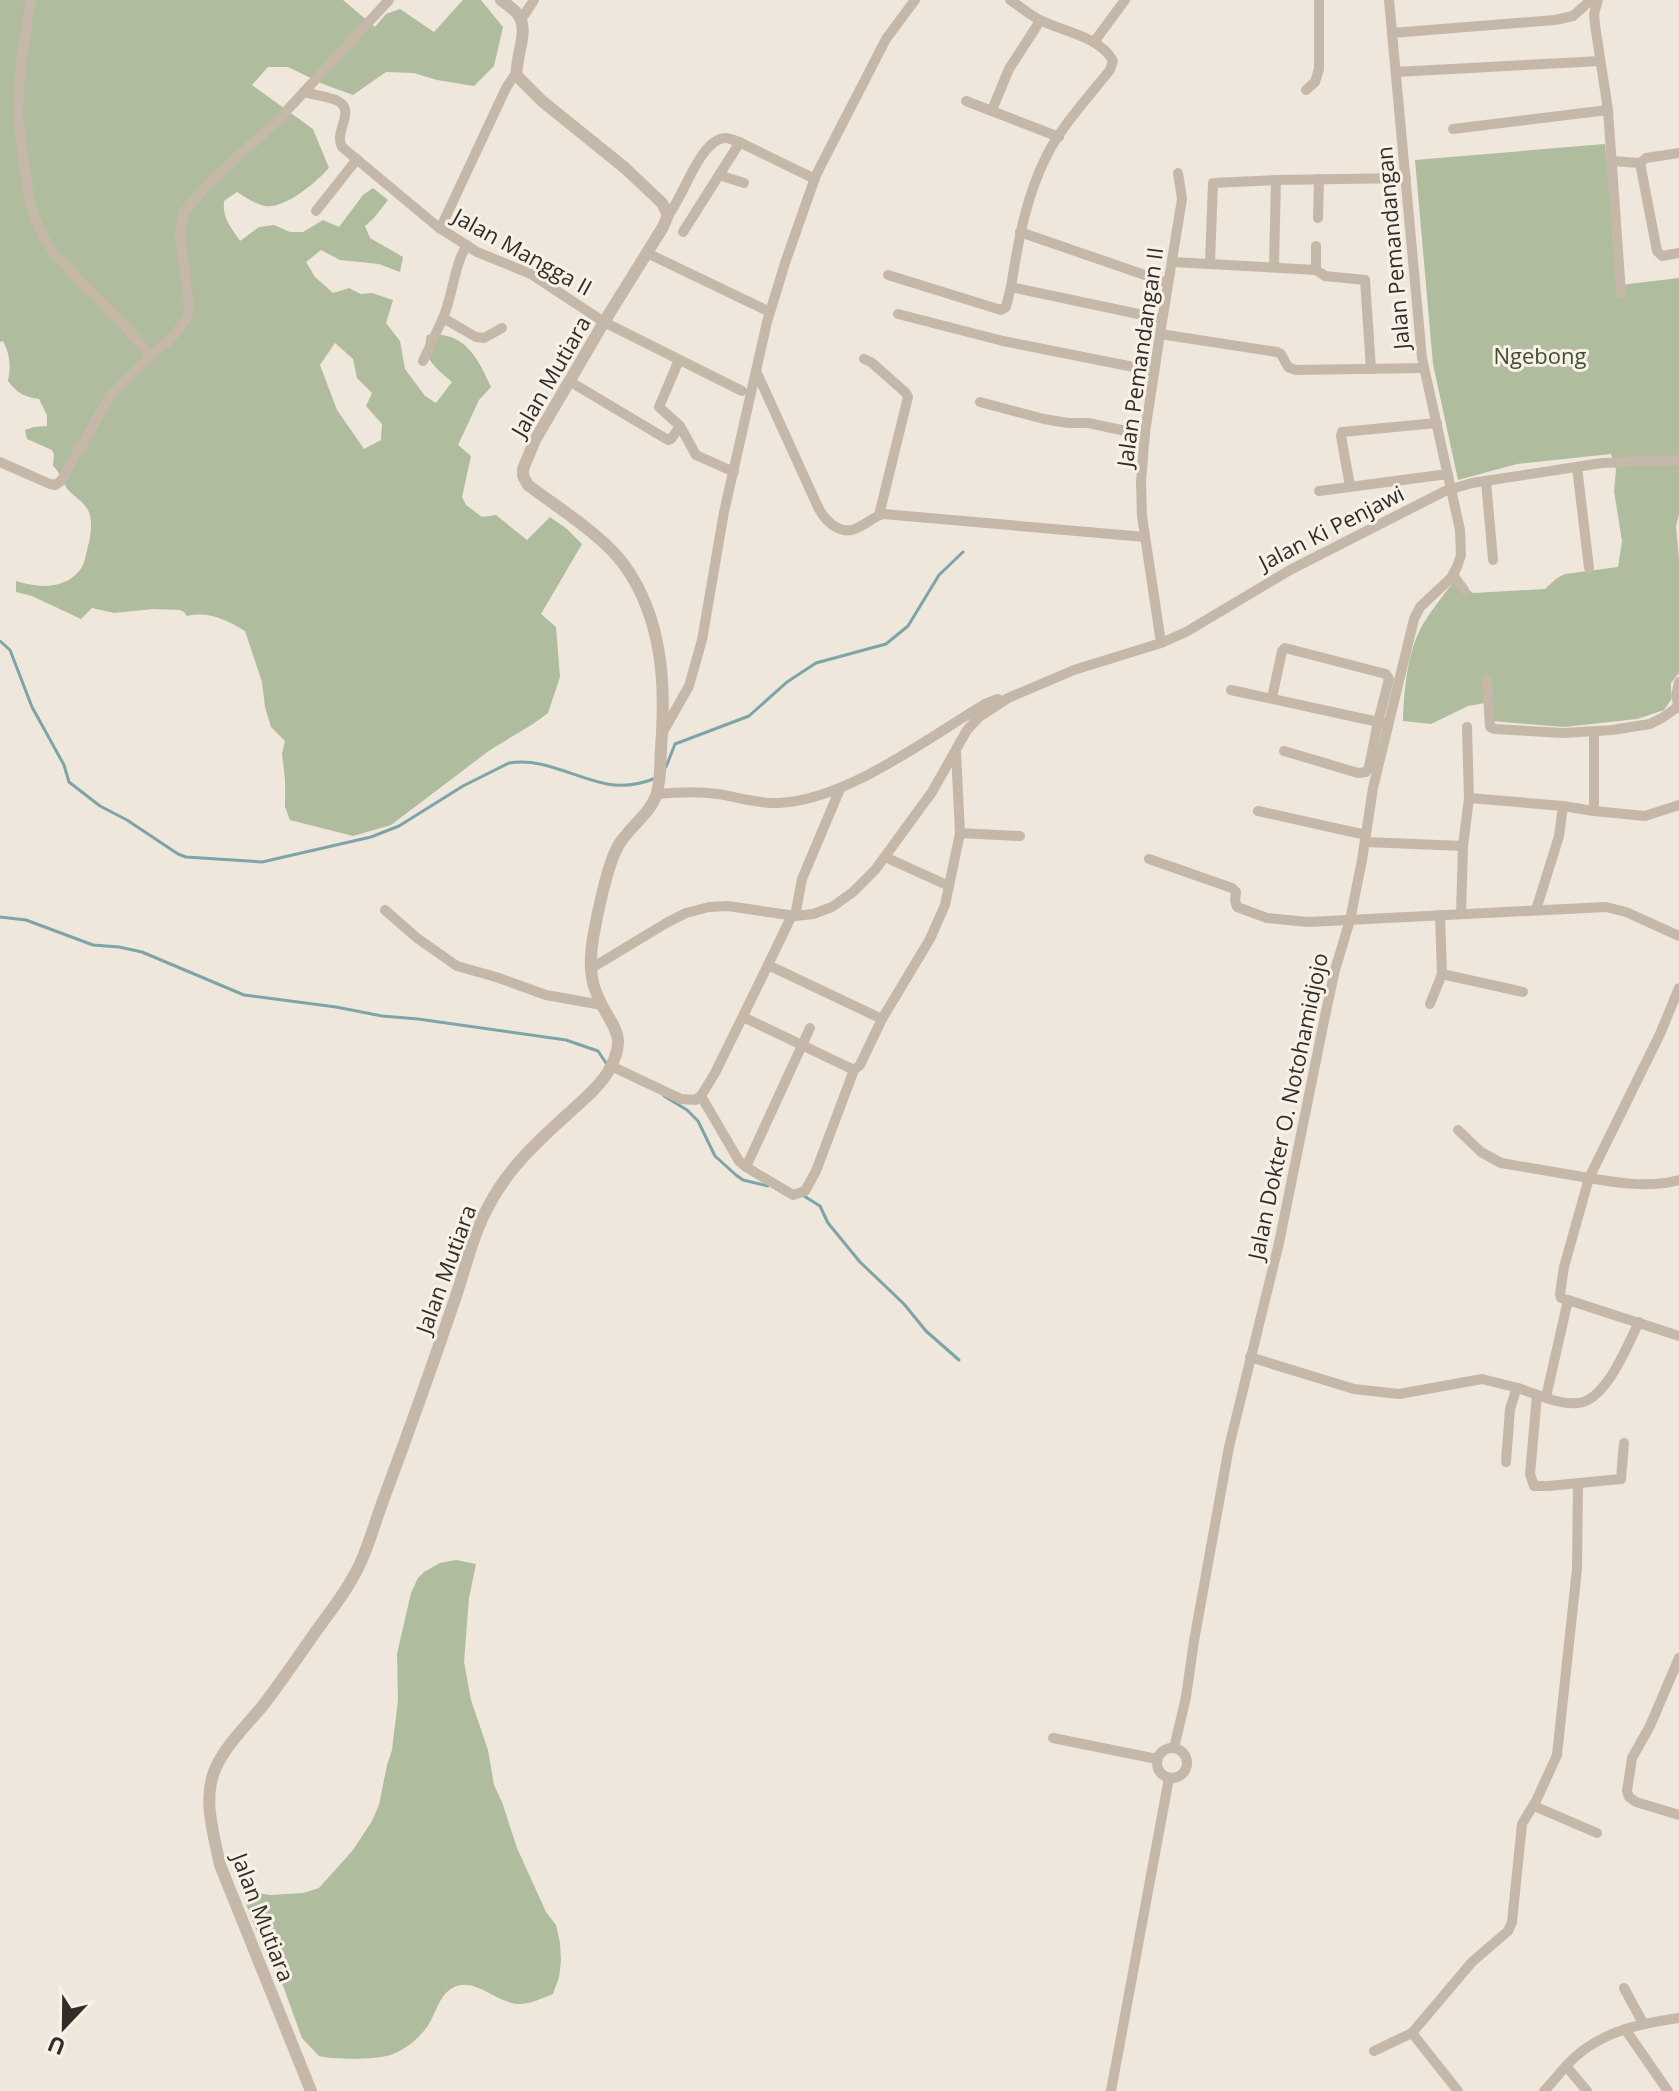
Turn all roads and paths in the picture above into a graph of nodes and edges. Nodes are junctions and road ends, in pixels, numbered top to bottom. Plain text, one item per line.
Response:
1 (32, 0) edge
2 (389, 0) edge
3 (501, 0) edge
4 (534, 0) edge
5 (915, 0) edge
6 (1010, 0) edge
7 (1125, 0) edge
8 (1319, 0) edge
9 (1389, 0) edge
10 (1591, 0) edge
11 (1598, 0) edge
12 (521, 20) junction
13 (1040, 21) junction
14 (1392, 33) junction
15 (1094, 42) junction
16 (1600, 61) junction
17 (1396, 72) junction
18 (516, 73) junction
19 (1306, 90) dead end
20 (304, 92) junction
21 (966, 101) dead end
22 (992, 110) junction
23 (1608, 110) junction
24 (1453, 129) dead end
25 (1059, 137) junction
26 (740, 142) junction
27 (1679, 153) edge
28 (357, 159) junction
29 (1612, 161) junction
30 (1640, 163) junction
31 (1178, 173) dead end
32 (719, 175) junction
33 (1406, 178) junction
34 (815, 179) junction
35 (1319, 179) junction
36 (1276, 180) junction
37 (744, 183) dead end
38 (671, 210) junction
39 (316, 211) dead end
40 (695, 212) junction
41 (1318, 218) dead end
42 (440, 229) junction
43 (683, 232) dead end
44 (1020, 232) junction
45 (467, 245) junction
46 (1316, 246) dead end
47 (647, 253) junction
48 (1679, 253) edge
49 (1173, 262) junction
50 (1210, 263) junction
51 (1274, 266) junction
52 (1316, 270) junction
53 (888, 275) dead end
54 (1168, 283) junction
55 (1011, 287) junction
56 (1621, 293) dead end
57 (770, 312) junction
58 (898, 314) dead end
59 (443, 318) junction
60 (1162, 319) junction
61 (604, 322) junction
62 (502, 328) dead end
63 (1160, 334) junction
64 (150, 356) junction
65 (864, 359) dead end
66 (679, 360) junction
67 (423, 361) dead end
68 (1424, 368) junction
69 (1371, 369) junction
70 (756, 371) junction
71 (1154, 371) junction
72 (569, 381) junction
73 (742, 391) dead end
74 (980, 402) dead end
75 (1437, 423) junction
76 (680, 426) junction
77 (1145, 435) junction
78 (1679, 460) edge
79 (0, 462) edge
80 (1577, 467) junction
81 (734, 472) junction
82 (1448, 474) junction
83 (1486, 481) junction
84 (1350, 486) junction
85 (1452, 489) junction
86 (1319, 491) dead end
87 (879, 515) junction
88 (1145, 537) junction
89 (1493, 560) dead end
90 (1589, 568) dead end
91 (1453, 575) junction
92 (1464, 590) dead end
93 (1161, 643) junction
94 (1487, 680) dead end
95 (1679, 682) edge
96 (1231, 690) dead end
97 (1008, 698) junction
98 (1272, 698) junction
99 (1679, 707) edge
100 (1383, 723) junction
101 (1467, 727) dead end
102 (1594, 732) junction
103 (662, 734) junction
104 (955, 750) junction
105 (1284, 751) dead end
106 (840, 789) junction
107 (657, 794) junction
108 (1469, 798) junction
109 (1679, 805) edge
110 (1563, 806) junction
111 (1258, 811) dead end
112 (1594, 811) junction
113 (960, 833) junction
114 (1020, 836) dead end
115 (1366, 839) junction
116 (1463, 846) junction
117 (885, 857) junction
118 (1149, 859) dead end
119 (949, 886) junction
120 (385, 910) dead end
121 (1536, 910) junction
122 (1461, 914) junction
123 (793, 915) junction
124 (1440, 915) junction
125 (1350, 920) junction
126 (1679, 936) edge
127 (768, 965) junction
128 (590, 969) junction
129 (1442, 974) junction
130 (1679, 988) edge
131 (1523, 992) dead end
132 (1430, 1004) dead end
133 (602, 1005) junction
134 (743, 1017) junction
135 (882, 1019) junction
136 (810, 1028) dead end
137 (802, 1044) junction
138 (610, 1067) junction
139 (854, 1070) junction
140 (701, 1096) junction
141 (1458, 1130) dead end
142 (746, 1167) junction
143 (1589, 1178) junction
144 (1679, 1180) edge
145 (1568, 1300) junction
146 (1639, 1322) junction
147 (1679, 1336) edge
148 (1250, 1357) junction
149 (1518, 1388) junction
150 (1542, 1396) junction
151 (1624, 1443) dead end
152 (1506, 1462) dead end
153 (1578, 1483) junction
154 (1679, 1658) edge
155 (1053, 1738) dead end
156 (1174, 1748) junction
157 (1157, 1759) junction
158 (1169, 1778) junction
159 (1534, 1806) junction
160 (1679, 1815) edge
161 (1597, 1833) dead end
162 (1624, 1988) dead end
163 (1679, 2018) edge
164 (1643, 2023) junction
165 (1625, 2029) junction
166 (1412, 2033) junction
167 (1374, 2051) dead end
168 (1566, 2066) junction
169 (311, 2091) edge
170 (1111, 2091) edge
171 (1458, 2091) edge
172 (1544, 2091) edge
173 (1587, 2091) edge
174 (1668, 2091) edge

1 - 64 street
2 - 20 street
3 - 12 street
4 - 12 street
5 - 34 street
6 - 13 street
7 - 15 street
8 - 19 street
9 - 14 street, Jalan Pemandangan
10 - 14 street
11 - 16 street
12 - 18 street
13 - 15 street
13 - 22 street
14 - 17 street, Jalan Pemandangan
15 - 25 street
16 - 17 street
16 - 23 street
17 - 33 street, Jalan Pemandangan
18 - 38 street
18 - 42 street
20 - 28 street, Jalan Mangga II
20 - 64 street
21 - 22 street
22 - 25 street
23 - 24 street
23 - 29 street
25 - 44 street
26 - 32 street
26 - 34 street
26 - 38 street
27 - 30 street
28 - 39 street
28 - 42 street, Jalan Mangga II
29 - 30 street
29 - 56 street
30 - 48 street
31 - 49 street, Jalan Pemandangan II
32 - 37 street
32 - 40 street
33 - 35 street
33 - 68 street, Jalan Pemandangan
34 - 57 street
35 - 36 street
35 - 41 street
36 - 50 street
36 - 51 street
38 - 40 street
38 - 47 street, Jalan Mutiara
40 - 43 street
42 - 45 street, Jalan Mangga II
44 - 54 street
44 - 55 street
45 - 59 street
45 - 61 street, Jalan Mangga II
46 - 52 street
47 - 57 street
47 - 61 street, Jalan Mutiara
49 - 50 street
49 - 54 street, Jalan Pemandangan II
50 - 51 street
51 - 52 street
52 - 69 street
53 - 55 street
54 - 60 street, Jalan Pemandangan II
55 - 60 street
57 - 70 street
58 - 71 street
59 - 62 street
59 - 67 street
60 - 63 street, Jalan Pemandangan II
61 - 66 street, Jalan Mangga II
61 - 72 street, Jalan Mutiara
63 - 69 street
63 - 71 street, Jalan Pemandangan II
64 - 79 street
65 - 87 street
66 - 73 street, Jalan Mangga II
66 - 76 street
68 - 69 street
68 - 75 street, Jalan Pemandangan
70 - 81 street
70 - 87 street
71 - 77 street, Jalan Pemandangan II
72 - 76 street
72 - 103 street, Jalan Mutiara
74 - 77 street
75 - 82 street, Jalan Pemandangan
75 - 84 street
76 - 81 street
77 - 88 street, Jalan Pemandangan II
78 - 80 street, Jalan Ki Penjawi
80 - 83 street, Jalan Ki Penjawi
80 - 90 street
81 - 103 street
82 - 84 street
82 - 85 street, Jalan Pemandangan
83 - 85 street, Jalan Ki Penjawi
83 - 89 street
84 - 86 street
85 - 91 street
85 - 93 street, Jalan Ki Penjawi
87 - 88 street
88 - 93 street, Jalan Pemandangan II
91 - 92 street
91 - 100 street, Jalan Dokter O. Notohamidjojo
93 - 97 street, Jalan Ki Penjawi
94 - 102 street
95 - 99 street
96 - 98 street
97 - 104 street
97 - 106 street
98 - 100 street
98 - 100 street
99 - 102 street
100 - 105 street
100 - 115 street, Jalan Dokter O. Notohamidjojo
101 - 108 street
102 - 112 street
103 - 107 street, Jalan Mutiara
104 - 113 street
104 - 117 street
106 - 107 street
106 - 123 street
107 - 128 street
108 - 110 street
108 - 116 street
109 - 112 street
110 - 112 street
110 - 121 street
111 - 115 street
113 - 114 street
113 - 119 street
115 - 116 street
115 - 125 street, Jalan Dokter O. Notohamidjojo
116 - 122 street
117 - 119 street
117 - 123 street
118 - 125 street
119 - 135 street
120 - 133 street
121 - 122 street
121 - 126 street
122 - 124 street
123 - 127 street
123 - 128 street
124 - 125 street
124 - 129 street
125 - 148 street, Jalan Dokter O. Notohamidjojo
127 - 134 street
127 - 135 street
128 - 133 street
129 - 131 street
129 - 132 street
130 - 143 street
133 - 138 street
134 - 137 street
134 - 140 street
135 - 139 street
136 - 137 street
137 - 139 street
137 - 142 street
138 - 140 street
138 - 169 street, Jalan Mutiara
139 - 142 street
140 - 142 street
141 - 143 street
143 - 144 street
143 - 145 street
145 - 146 street
145 - 150 street
146 - 147 street
146 - 150 street
148 - 149 street
148 - 156 street, Jalan Dokter O. Notohamidjojo
149 - 150 street
149 - 152 street
150 - 153 street
151 - 153 street
153 - 159 street
154 - 160 street
155 - 157 street
156 - 157 street
156 - 158 street, Jalan Dokter O. Notohamidjojo
157 - 158 street
158 - 170 street, Jalan Dokter O. Notohamidjojo
159 - 161 street
159 - 166 street
162 - 164 street
163 - 164 street
164 - 165 street
165 - 168 street
165 - 174 street
166 - 167 street
166 - 171 street
168 - 172 street
168 - 173 street

